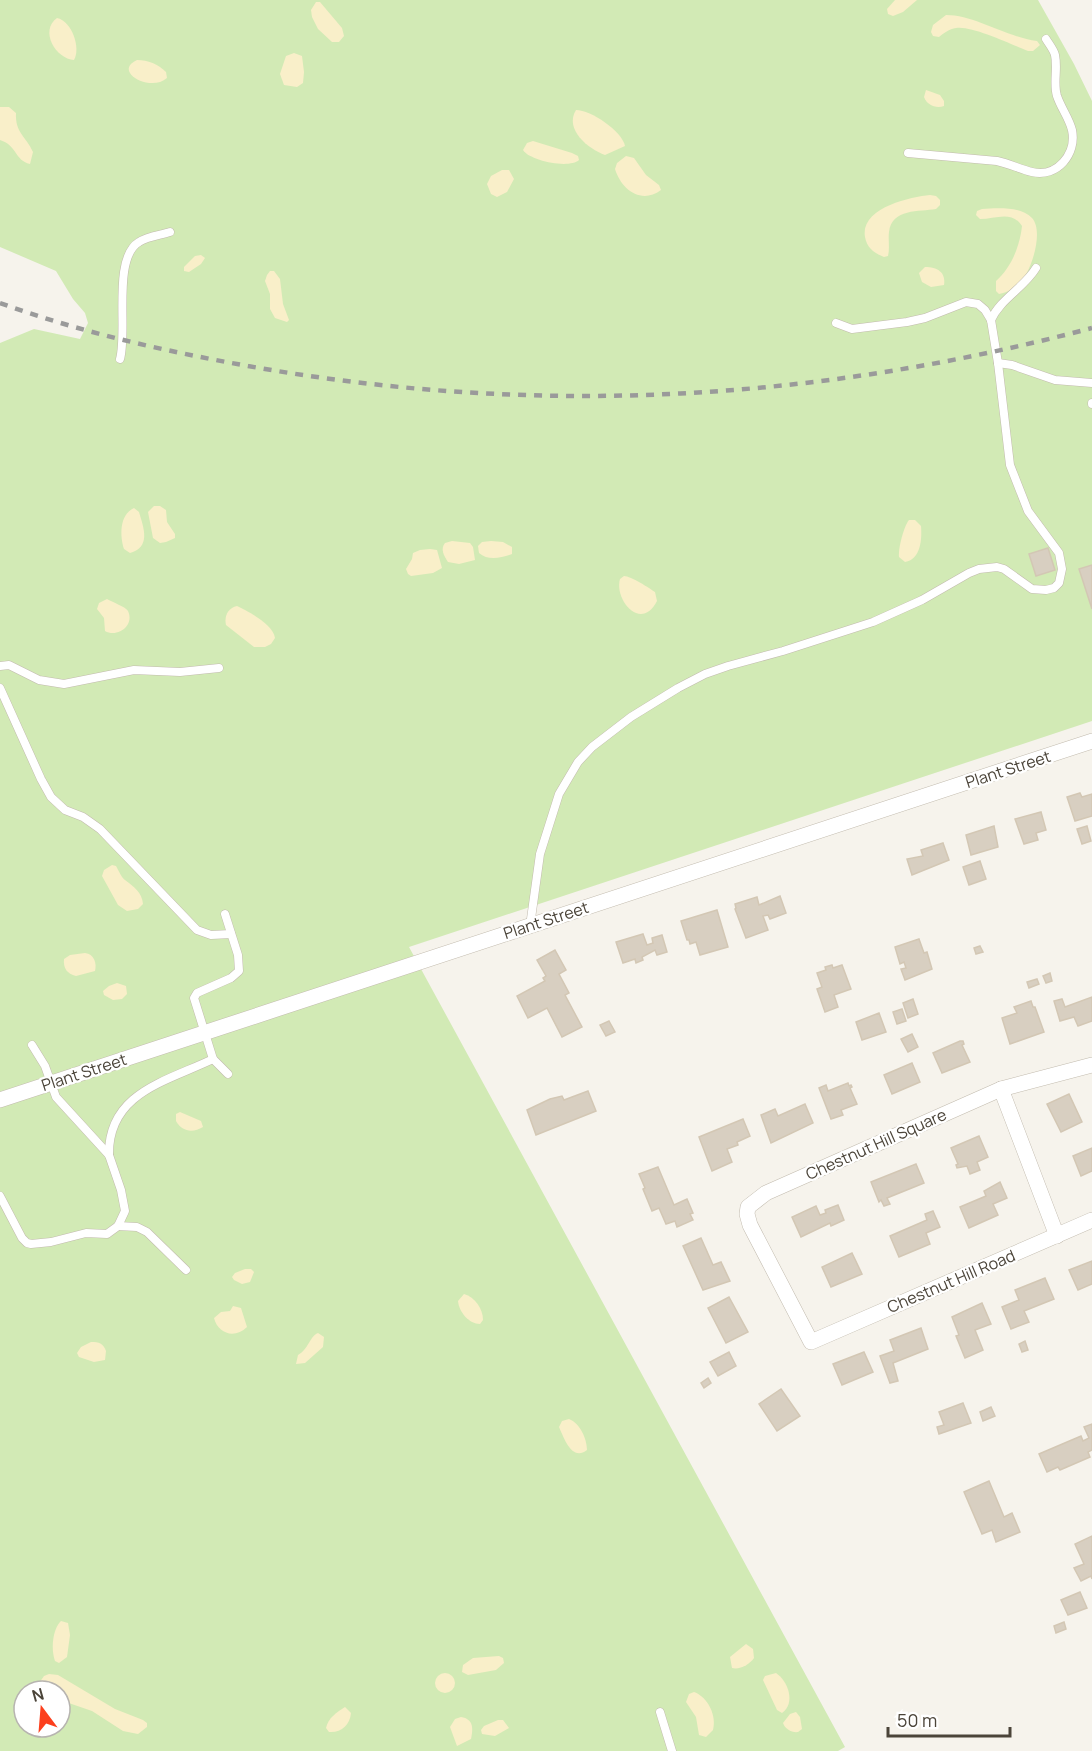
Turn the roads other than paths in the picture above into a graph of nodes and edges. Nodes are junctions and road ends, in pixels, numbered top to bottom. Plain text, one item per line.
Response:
1 (1046, 39) dead end
2 (908, 153) dead end
3 (170, 232) dead end
4 (1036, 268) dead end
5 (991, 320) junction
6 (836, 323) dead end
7 (120, 359) dead end
8 (998, 363) junction
9 (1092, 383) edge
10 (0, 666) edge
11 (219, 668) dead end
12 (0, 688) edge
13 (1092, 741) edge
14 (225, 914) dead end
15 (530, 926) junction
16 (231, 934) junction
17 (205, 1032) junction
18 (32, 1045) dead end
19 (213, 1059) junction
20 (1092, 1065) edge
21 (228, 1074) dead end
22 (51, 1083) junction
23 (1001, 1089) junction
24 (0, 1100) edge
25 (109, 1155) junction
26 (0, 1196) edge
27 (1092, 1220) edge
28 (118, 1226) junction
29 (1057, 1236) junction
30 (186, 1270) dead end
31 (811, 1342) joint
32 (660, 1713) dead end
33 (672, 1751) edge

1 - 2 lane
3 - 7 lane
4 - 5 lane
5 - 6 lane
5 - 8 lane
8 - 9 lane
8 - 15 lane
10 - 11 lane
12 - 16 lane
13 - 15 street, Plant Street
14 - 16 lane
15 - 17 street, Plant Street
16 - 17 lane
17 - 19 lane
17 - 22 street, Plant Street
18 - 22 lane
19 - 21 lane
19 - 25 lane
20 - 23 street
22 - 24 street, Plant Street
22 - 25 lane
23 - 29 street
23 - 31 street, Chestnut Hill Square
25 - 28 lane
26 - 28 lane
27 - 29 street, Chestnut Hill Road
28 - 30 lane
29 - 31 street, Chestnut Hill Road
32 - 33 lane

